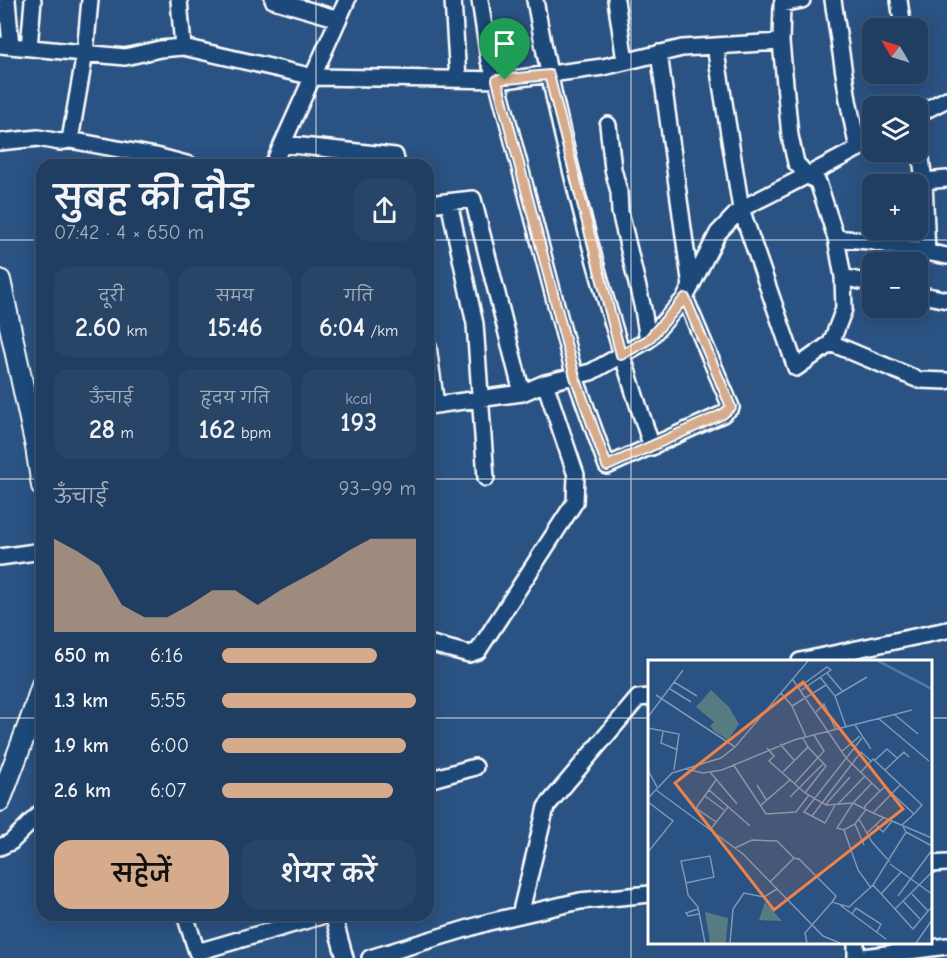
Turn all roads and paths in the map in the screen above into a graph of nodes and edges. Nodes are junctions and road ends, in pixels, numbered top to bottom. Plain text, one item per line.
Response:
1 (7, 0) edge
2 (33, 0) edge
3 (90, 0) edge
4 (179, 0) edge
5 (273, 0) edge
6 (347, 0) edge
7 (453, 0) edge
8 (480, 0) edge
9 (535, 0) edge
10 (616, 0) edge
11 (802, 0) edge
12 (833, 0) edge
13 (899, 0) edge
14 (902, 18) edge
15 (339, 19) junction
16 (781, 42) junction
17 (6, 46) edge
18 (715, 46) junction
19 (183, 47) junction
20 (29, 48) junction
21 (85, 53) junction
22 (659, 54) junction
23 (625, 61) junction
24 (549, 75) junction
25 (314, 77) junction
26 (458, 80) junction
27 (497, 80) junction
28 (947, 99) edge
29 (928, 109) edge
30 (608, 125) dead end
31 (70, 140) junction
32 (0, 142) edge
33 (283, 144) junction
34 (862, 146) edge
35 (858, 148) junction
36 (167, 159) edge
37 (276, 159) edge
38 (396, 159) edge
39 (807, 175) junction
40 (947, 178) edge
41 (928, 181) edge
42 (449, 202) junction
43 (434, 203) edge
44 (741, 209) junction
45 (836, 238) junction
46 (922, 252) edge
47 (928, 253) edge
48 (947, 256) edge
49 (843, 277) junction
50 (0, 280) edge
51 (862, 281) edge
52 (688, 293) junction
53 (928, 296) edge
54 (947, 300) edge
55 (648, 340) junction
56 (831, 343) junction
57 (621, 355) junction
58 (575, 377) junction
59 (947, 381) edge
60 (545, 383) junction
61 (522, 393) junction
62 (481, 399) junction
63 (434, 406) edge
64 (36, 447) edge
65 (652, 447) junction
66 (486, 478) dead end
67 (36, 552) edge
68 (0, 557) edge
69 (947, 630) edge
70 (434, 645) edge
71 (805, 660) edge
72 (648, 697) edge
73 (36, 704) edge
74 (475, 767) dead end
75 (434, 778) edge
76 (0, 801) edge
77 (36, 817) edge
78 (0, 847) edge
79 (947, 863) edge
80 (932, 864) edge
81 (648, 894) edge
82 (520, 915) junction
83 (187, 921) edge
84 (304, 921) edge
85 (335, 921) edge
86 (947, 946) edge
87 (345, 958) edge
88 (370, 958) edge
89 (856, 958) edge

1 - 17 street
2 - 20 street
3 - 21 street
4 - 19 street
5 - 15 street
6 - 15 street
7 - 26 street
8 - 27 street
9 - 24 street
10 - 23 street
11 - 16 street
12 - 35 street
13 - 14 street
15 - 25 street
16 - 18 street
16 - 39 street
17 - 20 street
18 - 22 street
18 - 44 street
19 - 21 street
19 - 25 street
20 - 21 street
21 - 31 street
22 - 23 street
22 - 52 street
23 - 24 street
24 - 27 street
24 - 57 street
25 - 26 street
25 - 33 street
26 - 27 street
27 - 58 street
28 - 29 street
30 - 55 street
31 - 32 street
31 - 36 street
33 - 37 street
33 - 38 street
34 - 35 street
35 - 39 street
39 - 44 street
39 - 45 street
40 - 41 street
42 - 43 street
42 - 61 street
42 - 62 street
44 - 52 street
44 - 56 street
45 - 46 street
45 - 49 street
47 - 48 street
49 - 51 street
49 - 56 street
50 - 64 main road
52 - 55 street
52 - 65 street
53 - 54 street
55 - 57 street
56 - 59 street
57 - 58 street
57 - 65 street
58 - 60 street
58 - 65 street
60 - 61 street
60 - 70 street
61 - 62 street
62 - 63 street
62 - 66 street
67 - 68 street
69 - 71 street
72 - 82 street
73 - 76 main road
74 - 75 street
77 - 78 street
79 - 80 street
81 - 82 street
82 - 88 street
83 - 84 street
85 - 87 street
86 - 89 street

